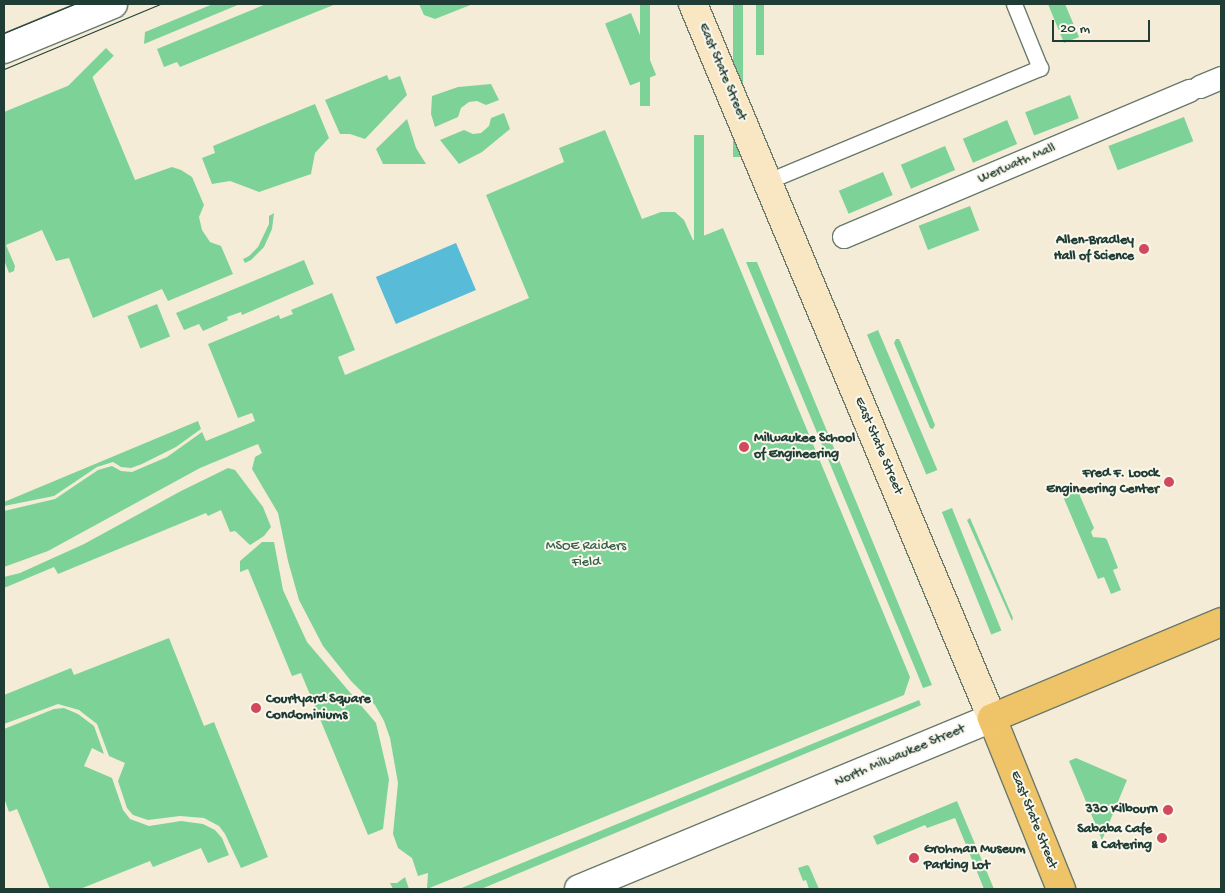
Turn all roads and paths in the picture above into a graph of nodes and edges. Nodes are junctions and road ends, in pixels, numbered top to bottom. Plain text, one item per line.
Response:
1 (113, 4) edge
2 (693, 4) edge
3 (1014, 4) edge
4 (4, 49) edge
5 (1221, 78) edge
6 (768, 181) junction
7 (844, 237) dead end
8 (1221, 622) edge
9 (992, 718) junction
10 (579, 889) edge
11 (1061, 889) edge

1 - 4 street
2 - 6 main road, East State Street
3 - 6 lane
5 - 7 street, Werwath Mall
6 - 9 main road, East State Street
8 - 9 main road, North Milwaukee Street
9 - 10 street, North Milwaukee Street
9 - 11 main road, East State Street

